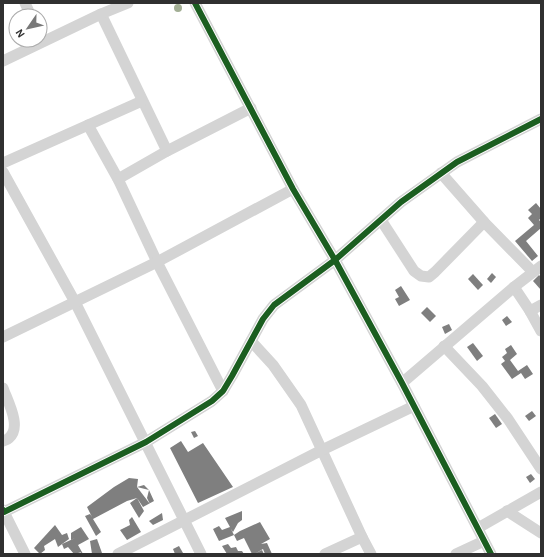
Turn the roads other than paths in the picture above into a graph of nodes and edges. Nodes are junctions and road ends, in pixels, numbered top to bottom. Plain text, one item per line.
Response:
1 (128, 3) edge
2 (195, 3) edge
3 (100, 14) junction
4 (48, 36) edge
5 (25, 48) edge
6 (3, 61) edge
7 (142, 101) junction
8 (251, 108) junction
9 (541, 119) edge
10 (88, 125) junction
11 (167, 151) junction
12 (3, 163) edge
13 (3, 172) edge
14 (442, 173) junction
15 (118, 179) junction
16 (293, 188) junction
17 (381, 220) junction
18 (484, 222) junction
19 (335, 260) junction
20 (157, 262) junction
21 (537, 269) edge
22 (514, 287) junction
23 (75, 302) junction
24 (541, 305) edge
25 (530, 311) junction
26 (541, 331) edge
27 (3, 337) edge
28 (251, 340) junction
29 (444, 346) junction
30 (402, 383) junction
31 (3, 388) edge
32 (223, 391) junction
33 (414, 406) junction
34 (3, 441) edge
35 (146, 442) junction
36 (322, 450) junction
37 (541, 469) edge
38 (541, 492) edge
39 (4, 511) edge
40 (507, 511) junction
41 (184, 520) junction
42 (478, 528) junction
43 (541, 533) edge
44 (362, 537) junction
45 (484, 541) junction
46 (25, 554) edge
47 (118, 554) edge
48 (201, 554) edge
49 (325, 554) edge
50 (371, 554) edge
51 (456, 554) edge
52 (491, 554) edge

1 - 3 street
2 - 8 street
3 - 4 street
3 - 7 street
5 - 6 street
7 - 10 street
7 - 11 street
8 - 11 street
8 - 16 street
9 - 14 street
10 - 12 street
10 - 15 street
11 - 15 street
13 - 23 street
14 - 17 street
14 - 18 street
15 - 20 street
16 - 19 street
16 - 20 street
17 - 18 street
17 - 19 street
18 - 21 street
19 - 28 street
19 - 30 street
20 - 23 street
20 - 32 street
21 - 22 street
22 - 25 street
22 - 29 street
23 - 27 street
23 - 35 street
24 - 25 street
25 - 26 street
28 - 32 street
28 - 36 street
29 - 30 street
29 - 37 street
30 - 33 street
31 - 34 street
32 - 35 street
33 - 36 street
33 - 42 street
35 - 39 street
35 - 41 street
36 - 41 street
36 - 44 street
38 - 40 street
39 - 46 street
40 - 42 street
40 - 43 street
41 - 47 street
41 - 48 street
42 - 45 street
44 - 49 street
44 - 50 street
45 - 51 street
45 - 52 street

